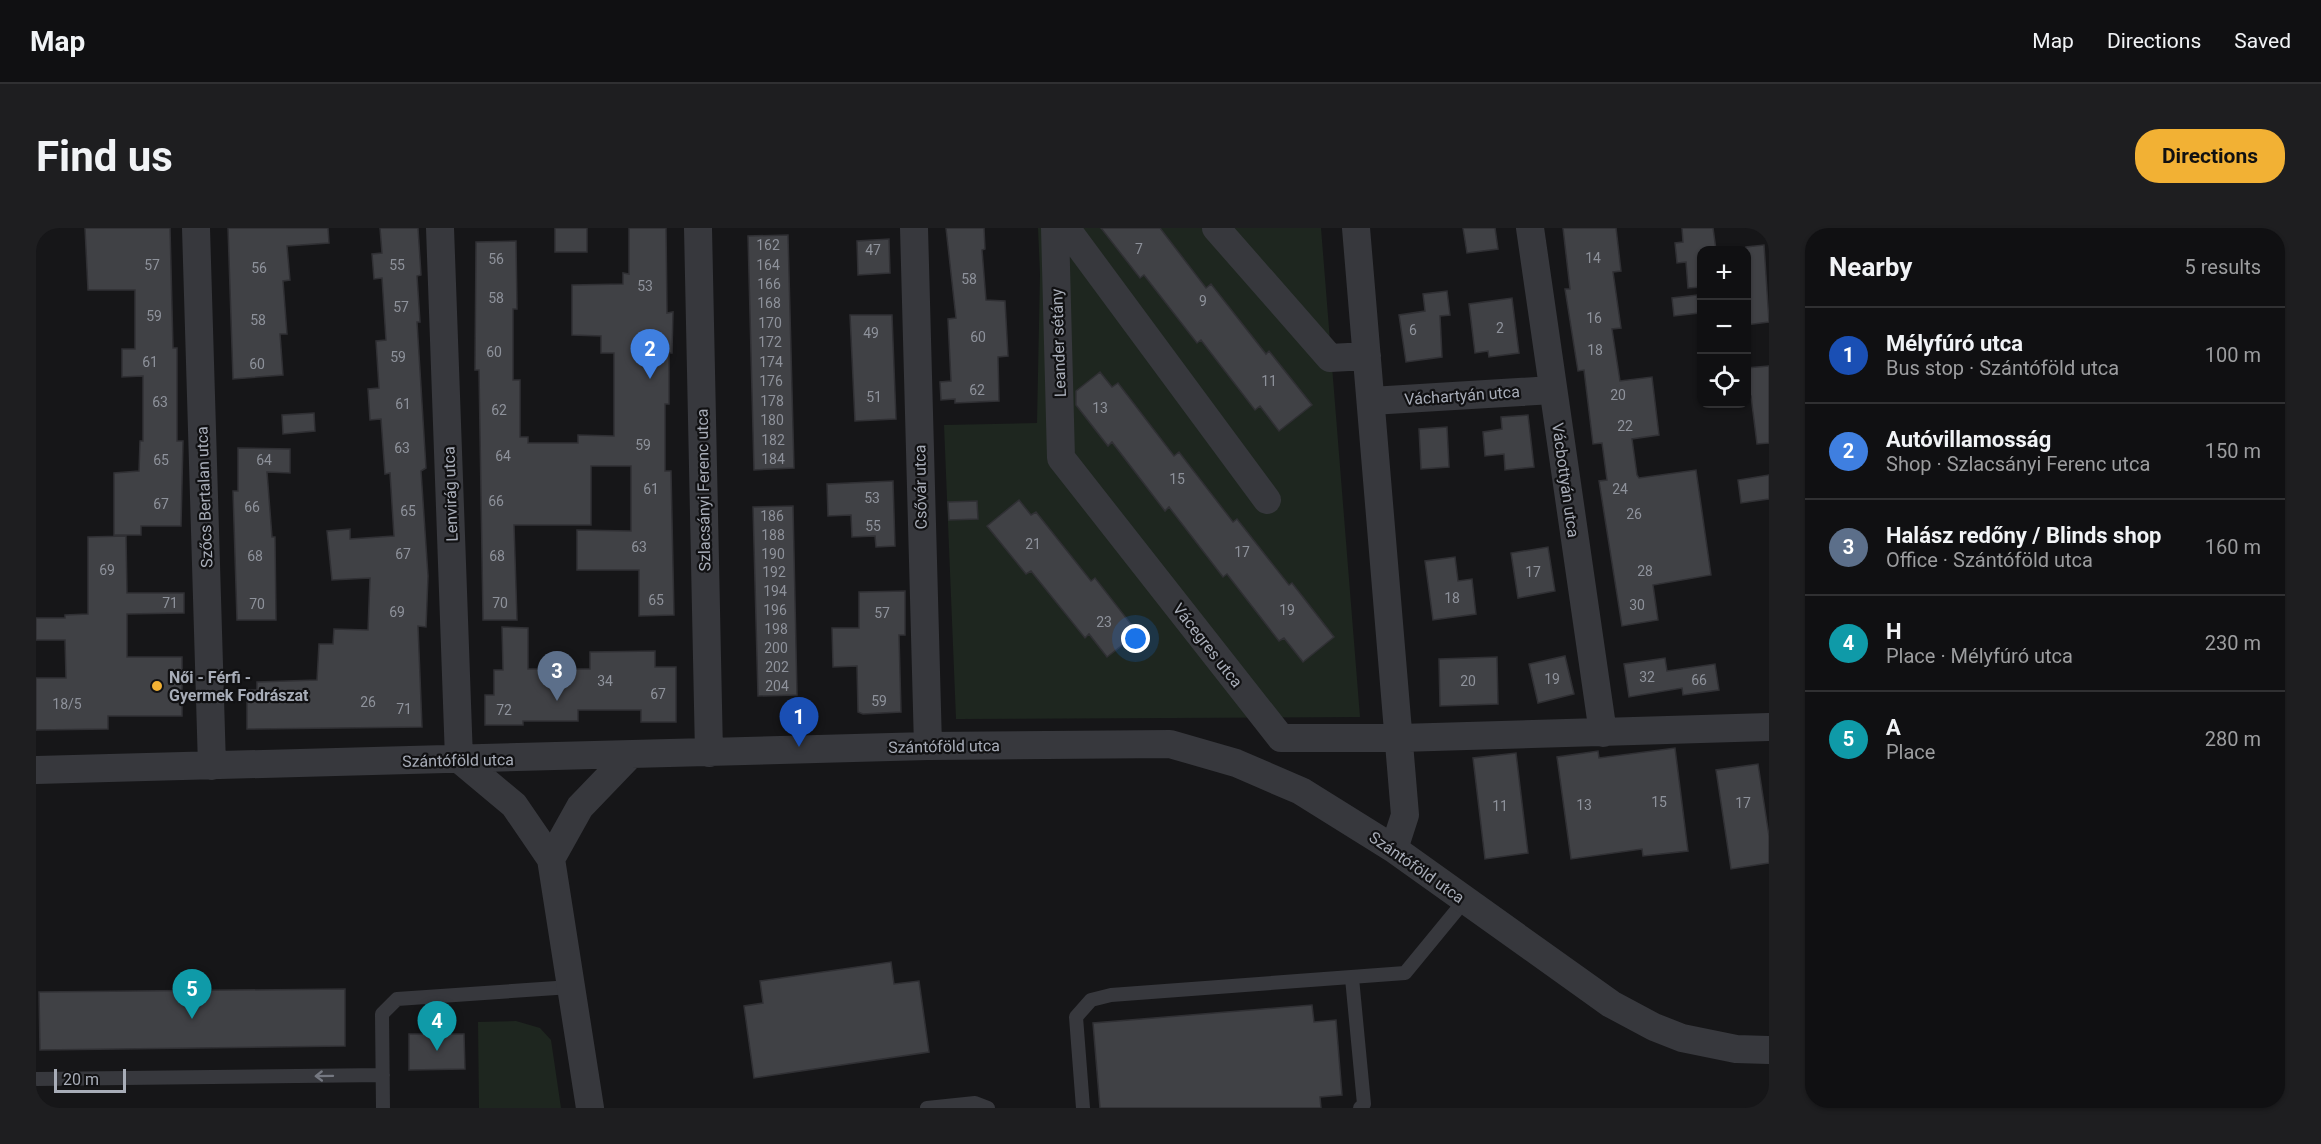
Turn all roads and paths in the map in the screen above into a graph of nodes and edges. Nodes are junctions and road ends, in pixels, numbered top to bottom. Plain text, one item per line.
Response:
1 (196, 228) edge
2 (440, 228) edge
3 (698, 228) edge
4 (914, 228) edge
5 (1055, 228) edge
6 (1066, 228) edge
7 (1216, 228) edge
8 (1356, 228) edge
9 (1530, 228) edge
10 (1367, 356) junction
11 (1553, 390) junction
12 (1371, 401) junction
13 (1061, 458) joint
14 (1267, 500) dead end
15 (1769, 728) edge
16 (1603, 733) junction
17 (1400, 738) junction
18 (927, 746) junction
19 (708, 753) junction
20 (629, 756) junction
21 (459, 759) junction
22 (212, 766) junction
23 (36, 770) edge
24 (1394, 849) junction
25 (551, 859) junction
26 (1465, 900) junction
27 (1352, 978) junction
28 (571, 987) junction
29 (1769, 1050) edge
30 (382, 1076) junction
31 (36, 1078) edge
32 (383, 1108) edge
33 (590, 1108) edge
34 (927, 1108) edge
35 (988, 1108) edge
36 (1083, 1108) edge
37 (1360, 1108) edge

1 - 22 street, Szőcs Bertalan utca
2 - 21 street, Lenvirág utca
3 - 19 street, Szlacsányi Ferenc utca
4 - 18 street, Csővár utca
5 - 13 street, Leander sétány
6 - 14 street
7 - 10 street
8 - 10 street
9 - 11 street, Vácbottyán utca
10 - 12 street
11 - 12 street, Váchartyán utca
11 - 16 street, Vácbottyán utca
12 - 17 street
13 - 17 street, Vácegres utca
15 - 16 street
16 - 17 street
17 - 24 street
18 - 19 street, Szántóföld utca
18 - 24 street, Szántóföld utca
19 - 20 street, Szántóföld utca
20 - 21 street, Szántóföld utca
20 - 25 street
21 - 22 street, Szántóföld utca
21 - 25 street
22 - 23 street, Szántóföld utca
24 - 26 street, Szántóföld utca
25 - 28 street
26 - 27 lane
26 - 29 street, Szántóföld utca
27 - 36 lane
27 - 37 lane
28 - 30 lane
28 - 33 street
30 -> 31 lane
30 - 32 lane
34 - 35 lane

